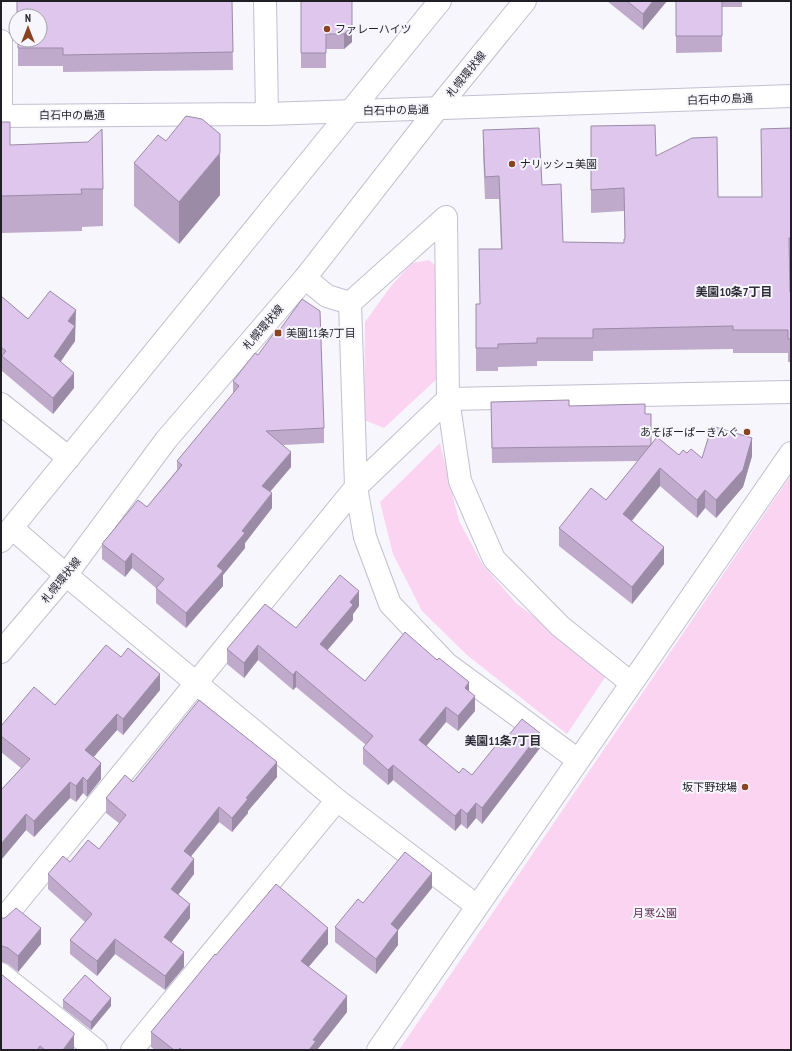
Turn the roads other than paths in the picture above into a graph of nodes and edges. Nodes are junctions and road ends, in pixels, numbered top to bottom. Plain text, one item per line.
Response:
1 (265, 1) edge
2 (440, 1) edge
3 (525, 1) edge
4 (1, 41) edge
5 (791, 96) edge
6 (437, 109) junction
7 (351, 111) junction
8 (267, 114) junction
9 (1, 116) edge
10 (305, 278) junction
11 (350, 303) junction
12 (791, 392) edge
13 (448, 399) junction
14 (1, 404) edge
15 (791, 453) edge
16 (69, 458) junction
17 (356, 487) junction
18 (6, 534) edge
19 (66, 575) junction
20 (1, 652) edge
21 (195, 683) junction
22 (631, 683) junction
23 (578, 760) junction
24 (337, 800) junction
25 (477, 906) junction
26 (1, 922) edge
27 (1, 974) edge
28 (96, 1050) edge
29 (132, 1050) edge
30 (378, 1050) edge

1 - 8 street
2 - 7 street
3 - 6 street, 札幌環状線
4 - 9 street
5 - 6 street, 白石中の島通
6 - 7 street, 白石中の島通
6 - 10 street, 札幌環状線
7 - 8 street, 白石中の島通
7 - 16 street
8 - 9 street, 白石中の島通
10 - 11 street
10 - 19 street, 札幌環状線
11 - 13 street
11 - 17 street
12 - 13 street
13 - 17 street
13 - 22 street
14 - 16 street
15 - 22 street
16 - 18 street
17 - 21 street
17 - 23 street
18 - 19 street
19 - 20 street, 札幌環状線
19 - 21 street
21 - 24 street
21 - 26 street
22 - 23 street
23 - 25 street
24 - 25 street
24 - 29 street
25 - 30 street
27 - 28 street

